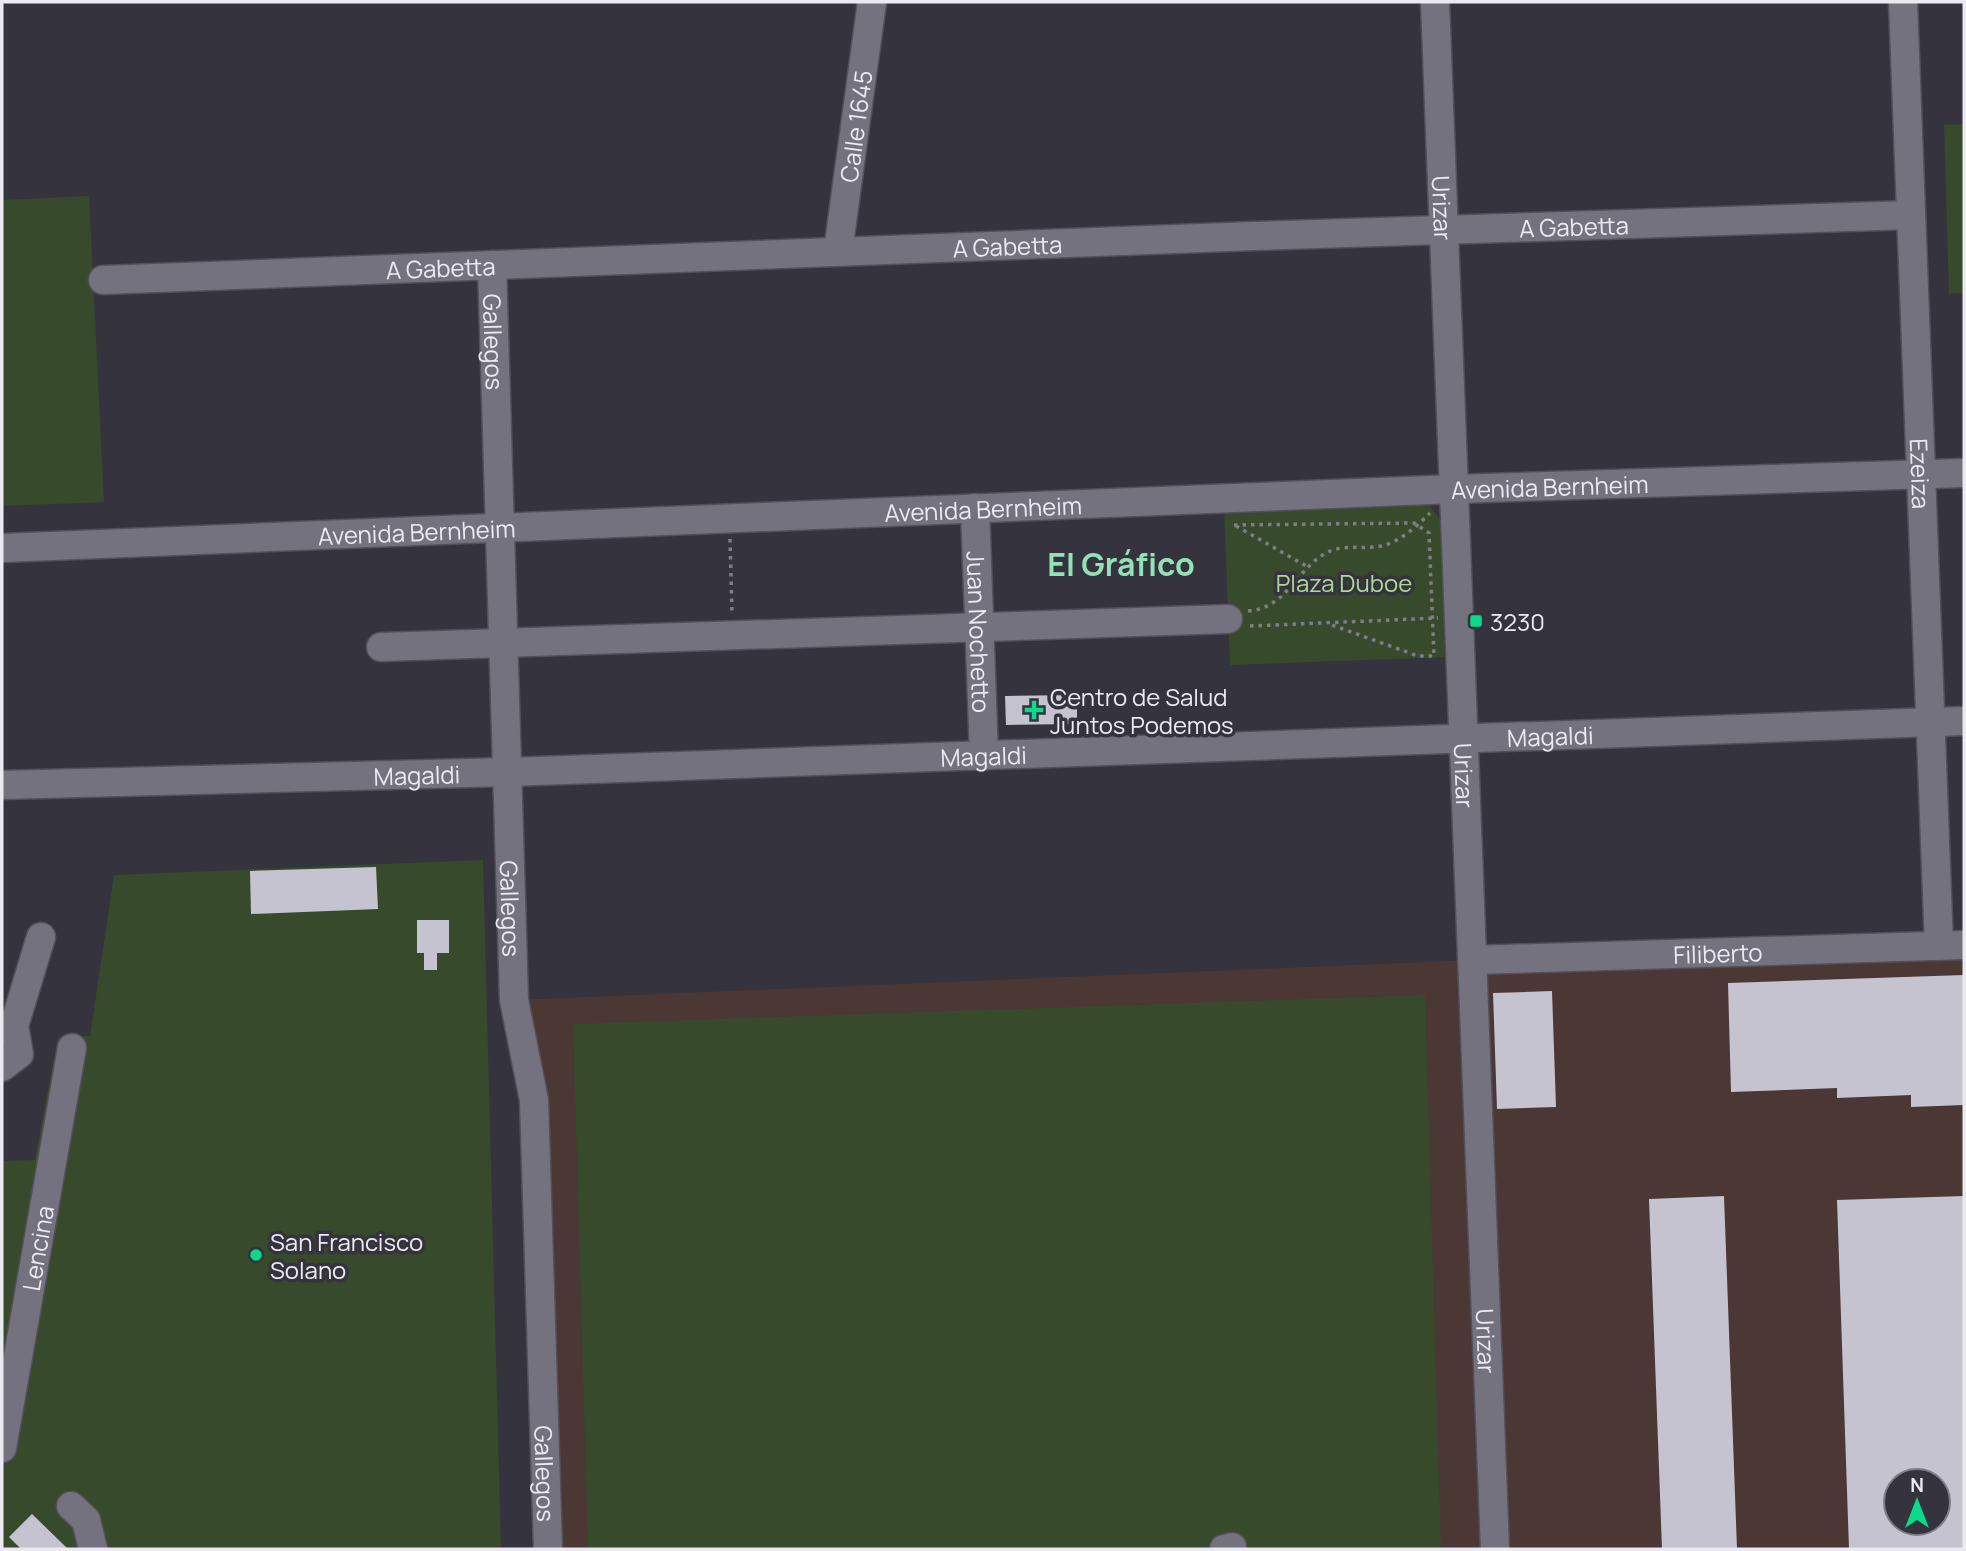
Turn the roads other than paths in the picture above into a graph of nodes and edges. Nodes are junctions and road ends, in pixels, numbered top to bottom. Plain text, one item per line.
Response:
1 (872, 2) edge
2 (1435, 2) edge
3 (1903, 2) edge
4 (1911, 215) junction
5 (1444, 230) junction
6 (838, 251) junction
7 (492, 265) junction
8 (103, 280) dead end
9 (1964, 473) edge
10 (1921, 474) junction
11 (1454, 489) junction
12 (975, 508) junction
13 (500, 529) junction
14 (2, 548) edge
15 (1228, 619) road end
16 (979, 627) junction
17 (503, 643) junction
18 (380, 647) dead end
19 (1964, 721) edge
20 (1931, 722) junction
21 (1464, 737) junction
22 (984, 756) junction
23 (507, 772) junction
24 (2, 785) edge
25 (41, 937) dead end
26 (1952, 946) edge
27 (1472, 960) junction
28 (72, 1048) dead end
29 (2, 1067) edge
30 (2, 1448) edge
31 (71, 1506) dead end
32 (93, 1549) edge
33 (548, 1549) edge
34 (1496, 1549) edge

1 - 6 street, Calle 1645
2 - 5 street, Urizar
3 - 4 street, Ezeiza
4 - 5 street, A Gabetta
4 - 10 street, Ezeiza
5 - 6 street, A Gabetta
5 - 11 street, Urizar
6 - 7 street, A Gabetta
7 - 8 street, A Gabetta
7 - 13 street, Gallegos
9 - 10 street, Avenida Bernheim
10 - 11 street, Avenida Bernheim
10 - 20 street, Ezeiza
11 - 12 street, Avenida Bernheim
11 - 21 street, Urizar
12 - 13 street, Avenida Bernheim
12 - 16 street, Juan Nochetto
13 - 14 street, Avenida Bernheim
13 - 17 street, Gallegos
15 - 16 street
16 - 17 street
16 - 22 street, Juan Nochetto
17 - 18 street
17 - 23 street, Gallegos
19 - 20 street, Magaldi
20 - 21 street, Magaldi
20 - 26 street, Ezeiza
21 - 22 street, Magaldi
21 - 27 street, Urizar
22 - 23 street, Magaldi
23 - 24 street, Magaldi
23 - 33 street, Gallegos
25 - 29 street
26 - 27 street, Filiberto
27 - 34 street, Urizar
28 - 30 street, Lencina
31 - 32 street

